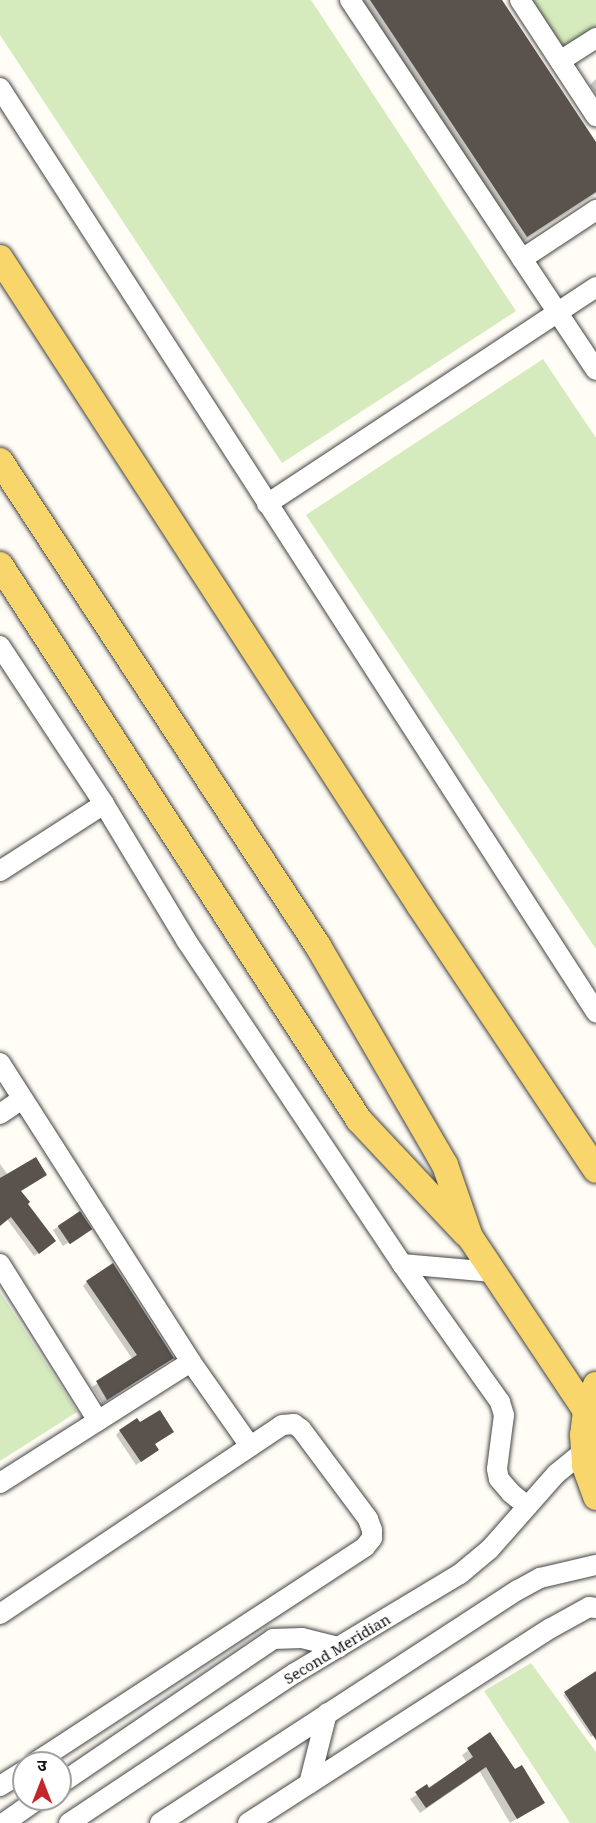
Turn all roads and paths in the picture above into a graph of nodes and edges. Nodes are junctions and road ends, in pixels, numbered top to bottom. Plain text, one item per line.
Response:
1 (350, 0) edge
2 (520, 0) edge
3 (596, 38) edge
4 (560, 61) junction
5 (0, 88) edge
6 (596, 116) edge
7 (596, 210) edge
8 (0, 258) edge
9 (522, 259) junction
10 (596, 287) edge
11 (558, 312) junction
12 (596, 370) edge
13 (0, 461) edge
14 (267, 504) junction
15 (0, 565) edge
16 (0, 646) edge
17 (104, 804) junction
18 (0, 871) edge
19 (596, 1012) edge
20 (0, 1063) edge
21 (21, 1100) junction
22 (0, 1114) edge
23 (596, 1170) edge
24 (470, 1237) junction
25 (0, 1264) edge
26 (402, 1264) junction
27 (493, 1272) junction
28 (191, 1362) junction
29 (596, 1385) edge
30 (586, 1411) junction
31 (98, 1421) junction
32 (250, 1446) junction
33 (584, 1451) junction
34 (0, 1483) edge
35 (596, 1497) edge
36 (527, 1506) junction
37 (596, 1565) edge
38 (596, 1608) edge
39 (0, 1614) edge
40 (339, 1647) junction
41 (327, 1713) junction
42 (54, 1751) edge
43 (72, 1776) edge
44 (309, 1784) junction
45 (21, 1811) edge
46 (4, 1823) edge
47 (69, 1823) edge
48 (160, 1823) edge
49 (248, 1823) edge

1 - 9 street
2 - 4 street
3 - 4 street
4 - 6 street
5 - 14 street
7 - 9 street
8 - 23 main road
9 - 11 street
10 - 11 street
11 - 12 street
11 - 14 street
13 - 24 main road
14 - 19 street
15 - 24 main road
16 - 17 street
17 - 18 street
17 - 26 street
20 - 21 street
21 - 22 street
21 - 28 street
24 - 27 main road
25 - 31 street
26 - 27 street
26 - 36 street
27 - 30 main road
28 - 31 street
28 - 32 street
29 - 30 main road
30 - 33 main road
31 - 34 street
32 - 39 street
32 - 42 street
33 - 35 main road
33 - 36 street, Second Meridian
36 - 40 street, Second Meridian
37 - 41 street
38 - 44 street
40 - 43 street
40 - 47 street, Second Meridian
41 - 44 street
41 - 48 street
44 - 49 street
45 - 46 street

